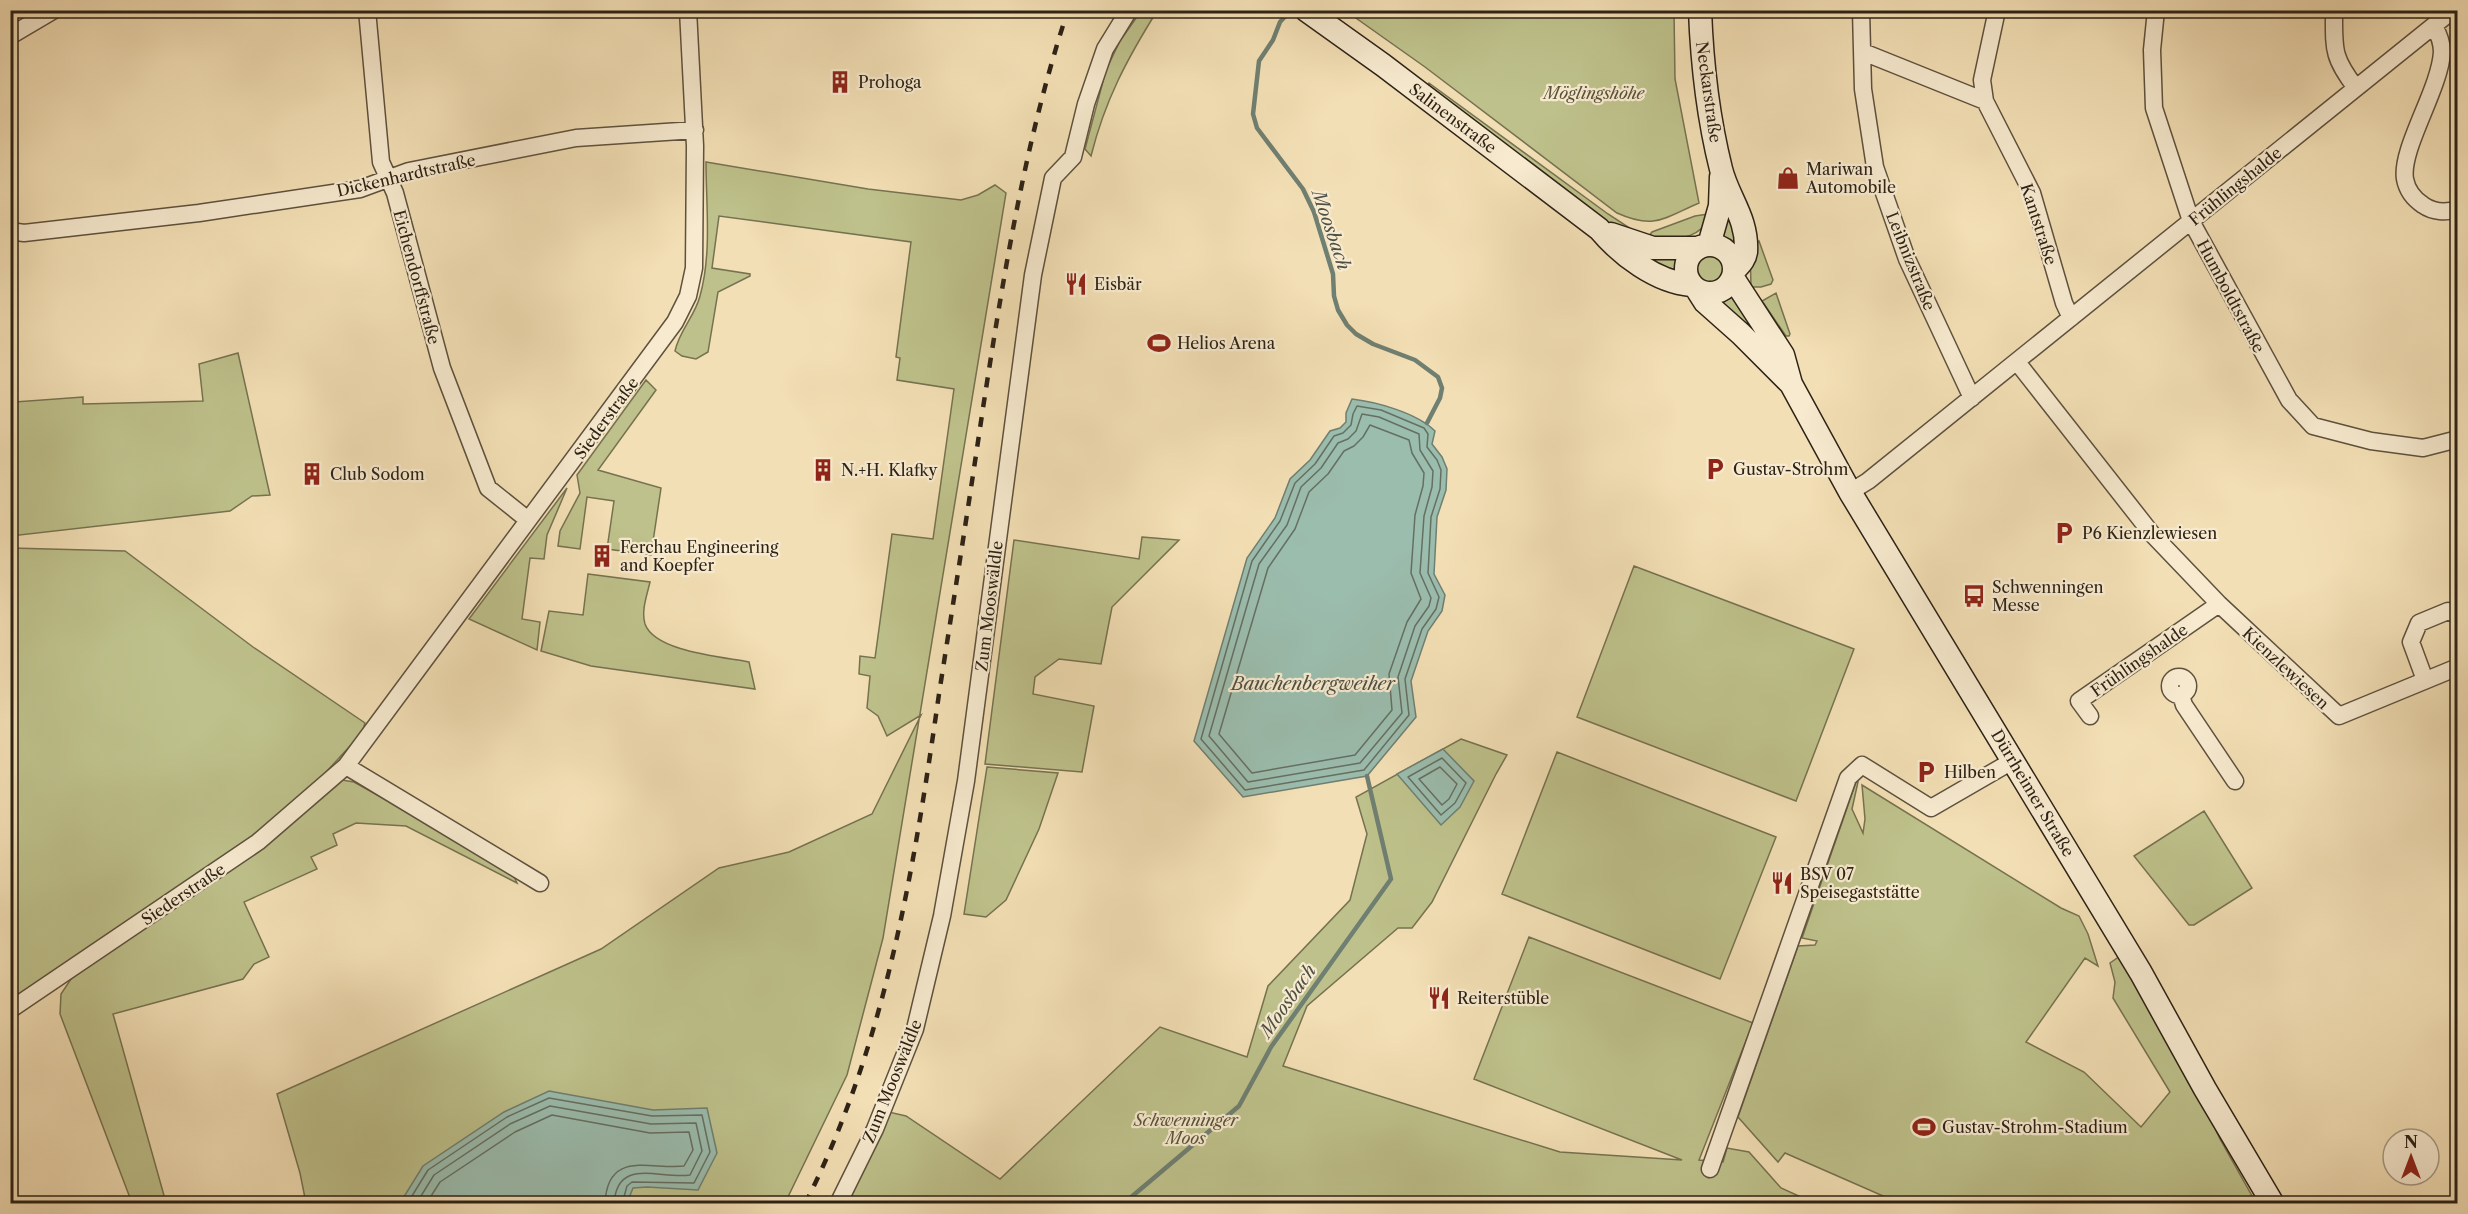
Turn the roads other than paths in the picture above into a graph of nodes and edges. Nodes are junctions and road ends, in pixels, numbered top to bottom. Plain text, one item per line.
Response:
1 (54, 10) edge
2 (367, 10) edge
3 (688, 10) edge
4 (1129, 10) edge
5 (1700, 10) edge
6 (1861, 10) edge
7 (1997, 10) edge
8 (2156, 10) edge
9 (2334, 10) edge
10 (2453, 10) edge
11 (1310, 13) edge
12 (2434, 26) junction
13 (10, 36) edge
14 (1863, 52) junction
15 (2356, 88) junction
16 (1984, 101) junction
17 (695, 130) junction
18 (1721, 172) junction
19 (387, 179) junction
20 (2457, 209) edge
21 (2191, 221) junction
22 (1599, 229) junction
23 (10, 231) edge
24 (1703, 246) junction
25 (1733, 274) junction
26 (1695, 288) junction
27 (2071, 318) junction
28 (2017, 362) junction
29 (1791, 384) junction
30 (1972, 398) junction
31 (2457, 438) edge
32 (1850, 492) junction
33 (528, 520) junction
34 (2219, 604) junction
35 (2457, 615) edge
36 (2457, 667) edge
37 (2425, 680) junction
38 (2181, 695) dead end
39 (2090, 716) dead end
40 (2014, 760) junction
41 (346, 766) junction
42 (2235, 781) dead end
43 (540, 883) dead end
44 (10, 1010) edge
45 (1710, 1169) dead end
46 (838, 1203) edge
47 (2273, 1203) edge

1 - 13 street
2 - 19 street, Eichendorffstraße
3 - 17 street, Siederstraße
4 - 46 street, Zum Mooswäldle
5 - 18 main road, Neckarstraße
6 - 14 street, Leibnizstraße
7 - 16 street, Kantstraße
8 - 21 street, Humboldtstraße
9 - 15 street
10 - 12 street, Frühlingshalde
11 - 22 main road, Salinenstraße
12 - 15 street, Frühlingshalde
12 - 20 street
14 - 16 street
14 - 30 street, Leibnizstraße
15 - 21 street, Frühlingshalde
16 - 27 street, Kantstraße
17 - 19 street, Dickenhardtstraße
17 - 33 street, Siederstraße
18 - 24 main road, Neckarstraße
18 - 25 main road, Neckarstraße
19 - 23 street, Dickenhardtstraße
19 - 33 street, Eichendorffstraße
21 - 27 street, Frühlingshalde
21 - 31 street, Humboldtstraße
22 - 24 main road, Salinenstraße
22 - 26 main road, Salinenstraße
24 - 25 main road
24 - 26 main road
25 - 26 main road
25 - 29 main road, Dürrheimer Straße
26 - 29 main road, Dürrheimer Straße
27 - 28 street, Frühlingshalde
28 - 30 street, Frühlingshalde
28 - 34 street
29 - 32 main road, Dürrheimer Straße
30 - 32 street, Frühlingshalde
32 - 40 main road, Dürrheimer Straße
33 - 41 street, Siederstraße
34 - 37 street, Kienzlewiesen
34 - 39 street, Frühlingshalde
35 - 37 street
36 - 37 street, Kienzlewiesen
38 - 42 street
40 - 45 street
40 - 47 main road, Dürrheimer Straße
41 - 43 street
41 - 44 street, Siederstraße

